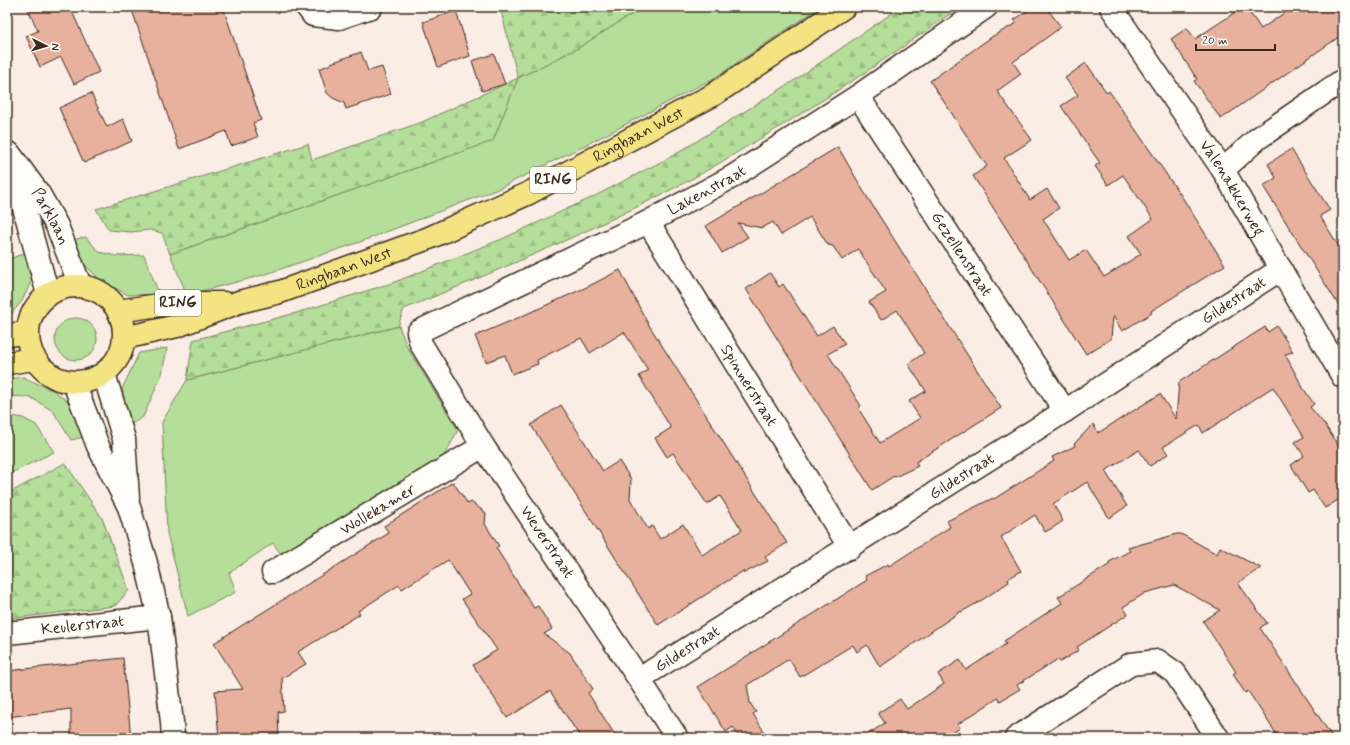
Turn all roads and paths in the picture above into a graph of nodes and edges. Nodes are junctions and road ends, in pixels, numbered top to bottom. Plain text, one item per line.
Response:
1 (307, 7) edge
2 (371, 7) edge
3 (844, 7) edge
4 (986, 7) edge
5 (1111, 7) edge
6 (1343, 80) edge
7 (858, 96) junction
8 (8, 151) edge
9 (1223, 170) junction
10 (648, 222) junction
11 (1281, 269) junction
12 (80, 285) junction
13 (48, 294) junction
14 (239, 302) junction
15 (118, 310) junction
16 (17, 334) edge
17 (124, 338) junction
18 (421, 344) joint
19 (34, 359) junction
20 (7, 363) edge
21 (104, 374) junction
22 (1343, 377) edge
23 (74, 383) junction
24 (1065, 411) junction
25 (483, 446) junction
26 (129, 507) junction
27 (850, 548) junction
28 (273, 572) dead end
29 (159, 618) junction
30 (7, 634) edge
31 (639, 679) junction
32 (173, 738) edge
33 (677, 738) edge
34 (1016, 738) edge
35 (1218, 738) edge

1 - 2 street
3 - 14 main road, Ringbaan West / RING
4 - 7 street, Lakenstraat
5 - 9 street, Valenakkerweg
6 - 9 street
7 - 10 street, Lakenstraat
7 - 24 street, Gezellenstraat
8 - 12 street, Parklaan
8 - 13 street, Parklaan
9 - 11 street, Valenakkerweg
10 - 18 street, Lakenstraat
10 - 27 street, Spinnerstraat
11 - 22 street, Valenakkerweg
11 - 24 street, Gildestraat
12 - 13 main road
12 - 15 main road
13 - 16 main road
14 - 15 main road, Ringbaan West / RING
14 - 17 main road, Ringbaan West / RING
15 - 17 main road
16 - 19 main road
17 - 21 main road
18 - 25 street, Weverstraat
19 - 20 main road
19 - 23 main road
21 - 23 main road
21 - 26 street
23 - 26 street
24 - 27 street, Gildestraat
25 - 28 street, Wollekamer
25 - 31 street, Weverstraat
26 - 29 street
27 - 31 street, Gildestraat
29 - 30 street, Keulerstraat
29 - 32 street
31 - 33 street, Weverstraat
34 - 35 street

